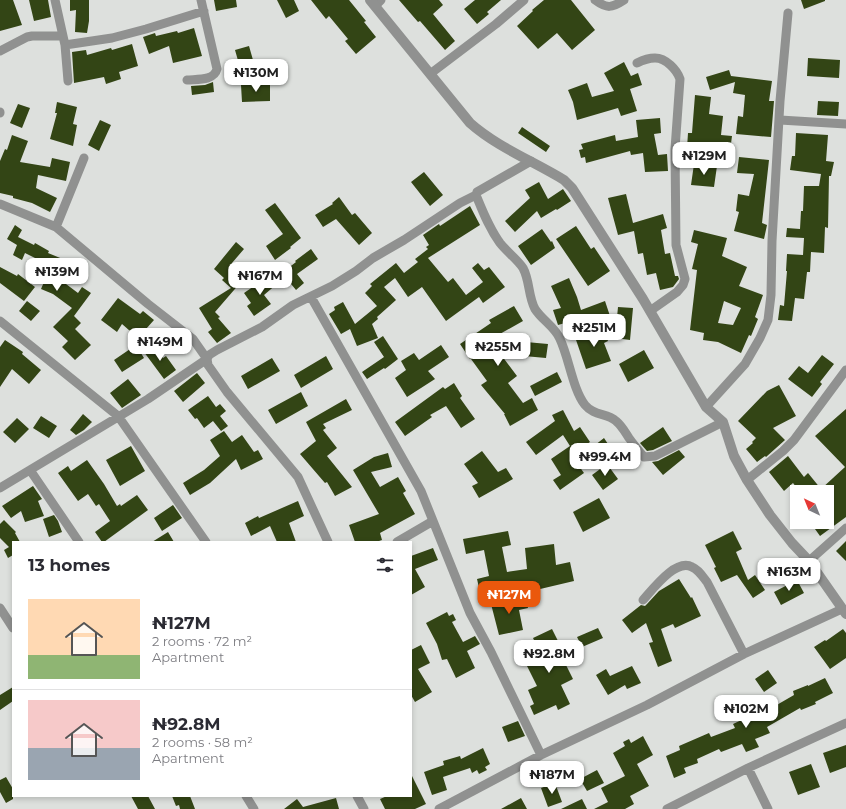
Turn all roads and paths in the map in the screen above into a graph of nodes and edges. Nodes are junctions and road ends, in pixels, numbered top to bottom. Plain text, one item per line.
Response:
1 (55, 0) edge
2 (201, 0) edge
3 (524, 0) edge
4 (595, 0) edge
5 (624, 0) edge
6 (375, 2) edge
7 (204, 11) junction
8 (788, 13) dead end
9 (64, 41) junction
10 (0, 51) edge
11 (637, 63) dead end
12 (430, 74) junction
13 (187, 80) dead end
14 (68, 81) dead end
15 (780, 120) junction
16 (846, 124) edge
17 (84, 158) dead end
18 (531, 161) junction
19 (476, 195) junction
20 (0, 204) edge
21 (56, 227) junction
22 (311, 296) junction
23 (650, 312) junction
24 (0, 321) edge
25 (207, 359) junction
26 (846, 370) edge
27 (706, 407) junction
28 (118, 416) junction
29 (723, 422) junction
30 (30, 470) junction
31 (747, 480) junction
32 (0, 488) edge
33 (433, 521) junction
34 (846, 528) edge
35 (78, 541) edge
36 (205, 541) edge
37 (328, 541) edge
38 (398, 541) edge
39 (809, 561) junction
40 (643, 600) dead end
41 (0, 608) edge
42 (844, 611) edge
43 (12, 626) edge
44 (744, 654) junction
45 (846, 723) edge
46 (541, 755) junction
47 (748, 768) junction
48 (247, 797) edge
49 (358, 797) edge
50 (254, 809) edge
51 (364, 809) edge
52 (439, 809) edge
53 (667, 809) edge
54 (768, 809) edge

1 - 9 street
2 - 7 street
3 - 12 street
4 - 5 street
6 - 12 street
7 - 9 street
7 - 13 street
8 - 15 street
9 - 10 street
9 - 14 street
11 - 23 street
12 - 18 street
15 - 16 street
15 - 27 street
17 - 21 street
18 - 19 street
18 - 23 street
19 - 22 street
19 - 29 street
20 - 21 street
21 - 25 street
22 - 25 street
22 - 33 street
23 - 27 street
24 - 28 street
25 - 28 street
25 - 37 street
26 - 31 street
27 - 29 street
28 - 30 street
28 - 36 street
29 - 31 street
30 - 32 street
30 - 35 street
31 - 39 street
33 - 38 street
33 - 46 street
34 - 39 street
39 - 42 street
40 - 44 street
41 - 43 street
42 - 44 street
44 - 46 street
45 - 47 street
46 - 52 street
47 - 53 street
47 - 54 street
48 - 50 street
49 - 51 street

